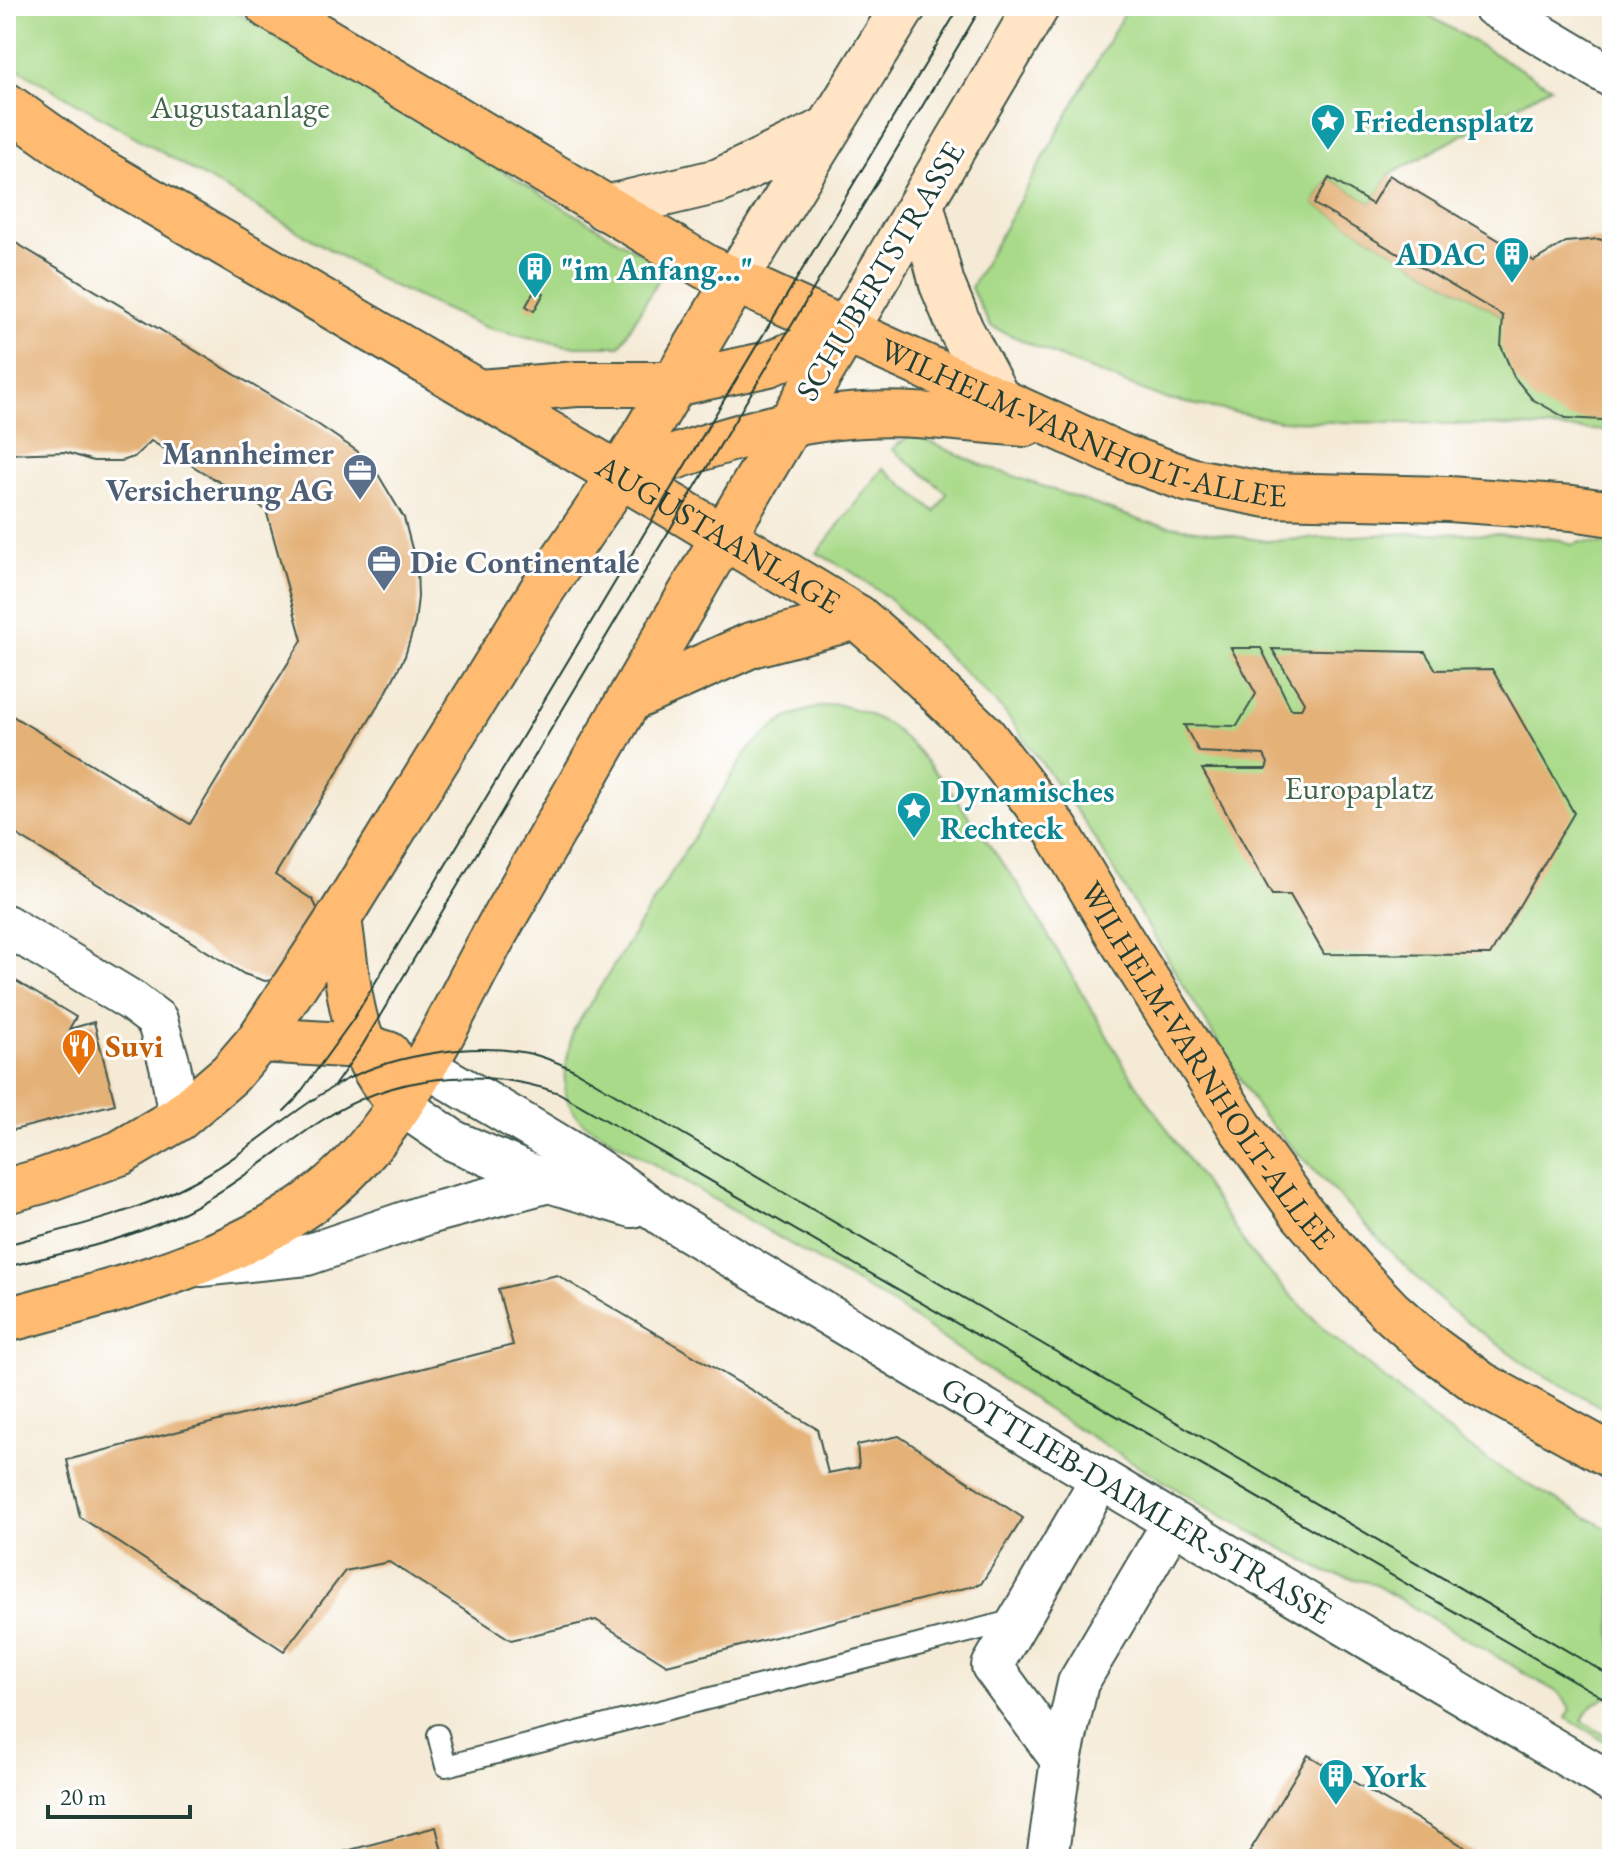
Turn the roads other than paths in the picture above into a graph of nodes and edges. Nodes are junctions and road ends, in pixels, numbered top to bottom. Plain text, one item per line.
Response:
1 (268, 6) edge
2 (904, 6) edge
3 (1037, 6) edge
4 (1493, 6) edge
5 (1612, 77) edge
6 (6, 105) edge
7 (827, 129) junction
8 (921, 203) junction
9 (605, 208) junction
10 (735, 281) junction
11 (845, 332) junction
12 (674, 384) junction
13 (479, 392) junction
14 (999, 401) junction
15 (790, 423) junction
16 (1057, 427) junction
17 (620, 476) junction
18 (1612, 514) edge
19 (725, 537) junction
20 (857, 617) junction
21 (631, 699) junction
22 (339, 918) junction
23 (6, 925) edge
24 (259, 1040) junction
25 (362, 1046) junction
26 (423, 1065) junction
27 (400, 1104) junction
28 (179, 1118) junction
29 (549, 1182) junction
30 (6, 1191) edge
31 (663, 1216) junction
32 (185, 1268) junction
33 (6, 1320) edge
34 (1612, 1456) edge
35 (1100, 1480) junction
36 (1172, 1524) junction
37 (1019, 1619) junction
38 (1078, 1683) junction
39 (1014, 1695) junction
40 (438, 1735) dead end
41 (1061, 1760) junction
42 (1612, 1783) edge
43 (1047, 1859) edge

1 - 9 main road
2 - 7 main road
3 - 8 main road, SCHUBERTSTRASSE
4 - 5 street
6 - 13 main road, AUGUSTAANLAGE
7 - 9 main road
7 - 10 main road
8 - 11 main road, SCHUBERTSTRASSE
8 - 14 main road
9 - 10 main road
10 - 11 main road
10 - 12 main road
11 - 12 main road
11 - 14 main road, WILHELM-VARNHOLT-ALLEE
11 - 15 main road, SCHUBERTSTRASSE
12 - 13 main road
12 - 17 main road
13 - 17 main road, AUGUSTAANLAGE
14 - 16 main road, WILHELM-VARNHOLT-ALLEE
15 - 16 main road
15 - 17 main road
15 - 19 main road, SCHUBERTSTRASSE
16 - 18 main road, WILHELM-VARNHOLT-ALLEE
17 - 19 main road, AUGUSTAANLAGE
17 - 22 main road
19 - 20 main road, AUGUSTAANLAGE
19 - 21 main road, SCHUBERTSTRASSE
20 - 21 main road
20 - 34 main road, WILHELM-VARNHOLT-ALLEE
21 - 26 main road, SCHUBERTSTRASSE
22 - 24 main road
22 - 25 main road
23 - 28 street
24 - 25 main road
24 - 28 main road
25 - 26 main road
25 - 27 main road
26 - 27 main road, SCHUBERTSTRASSE
26 - 31 street, GOTTLIEB-DAIMLER-STRASSE
27 - 29 street, GOTTLIEB-DAIMLER-STRASSE
27 - 32 main road, SCHUBERTSTRASSE
28 - 30 main road
29 - 31 street, GOTTLIEB-DAIMLER-STRASSE
29 - 32 street
31 - 35 street, GOTTLIEB-DAIMLER-STRASSE
32 - 33 main road, SCHUBERTSTRASSE
35 - 36 street, GOTTLIEB-DAIMLER-STRASSE
35 - 37 street
36 - 38 street
36 - 42 street, GOTTLIEB-DAIMLER-STRASSE
37 - 39 street
37 - 40 lane
38 - 39 street
38 - 41 street
39 - 41 street
41 - 43 street

